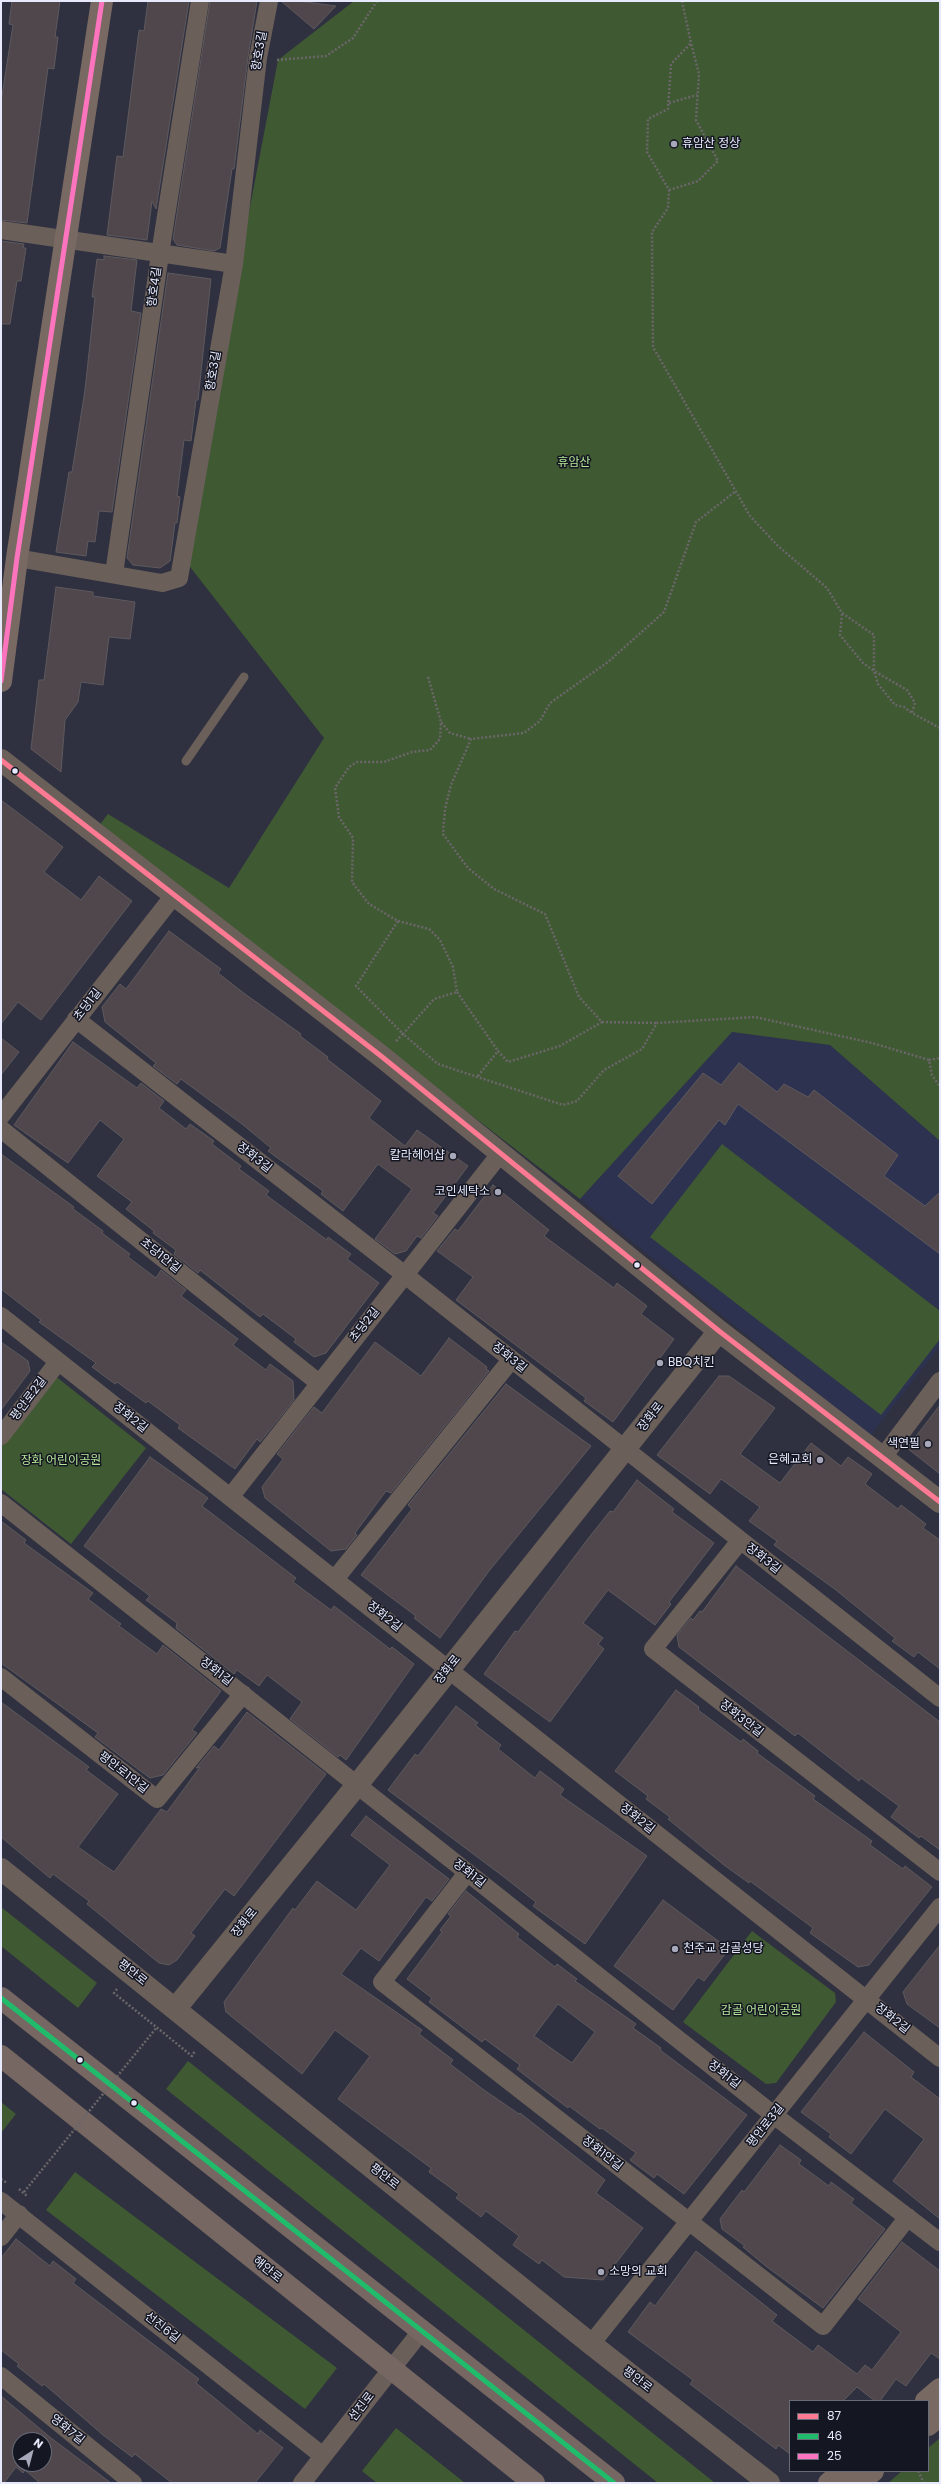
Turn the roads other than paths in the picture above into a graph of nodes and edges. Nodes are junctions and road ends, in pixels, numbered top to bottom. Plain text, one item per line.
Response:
1 (102, 1) edge
2 (200, 1) edge
3 (269, 1) edge
4 (1, 230) edge
5 (64, 240) junction
6 (160, 254) junction
7 (234, 264) junction
8 (17, 558) junction
9 (114, 574) junction
10 (244, 677) dead end
11 (1, 681) edge
12 (1, 760) edge
13 (186, 761) dead end
14 (175, 894) junction
15 (76, 1019) junction
16 (1, 1116) edge
17 (1, 1129) edge
18 (500, 1154) junction
19 (405, 1275) junction
20 (1, 1316) edge
21 (719, 1331) junction
22 (511, 1360) junction
23 (58, 1362) junction
24 (940, 1381) edge
25 (319, 1383) junction
26 (1, 1436) edge
27 (625, 1450) junction
28 (883, 1457) junction
29 (231, 1496) junction
30 (940, 1502) edge
31 (1, 1503) edge
32 (740, 1541) junction
33 (335, 1579) junction
34 (450, 1669) junction
35 (1, 1676) edge
36 (243, 1694) junction
37 (940, 1698) edge
38 (357, 1785) junction
39 (1, 1869) edge
40 (940, 1872) edge
41 (467, 1873) junction
42 (940, 1907) edge
43 (1, 1998) edge
44 (867, 2000) junction
45 (176, 2008) junction
46 (1, 2056) edge
47 (940, 2058) edge
48 (775, 2116) junction
49 (1, 2200) edge
50 (19, 2214) junction
51 (908, 2217) junction
52 (688, 2220) junction
53 (1, 2237) edge
54 (940, 2242) edge
55 (422, 2330) junction
56 (591, 2344) junction
57 (392, 2370) junction
58 (1, 2376) edge
59 (940, 2389) edge
60 (927, 2400) edge
61 (940, 2415) edge
62 (929, 2424) edge
63 (323, 2456) junction
64 (842, 2472) edge
65 (872, 2472) edge
66 (133, 2483) edge
67 (302, 2483) edge
68 (534, 2483) edge
69 (614, 2483) edge
70 (768, 2483) edge
71 (829, 2483) edge
72 (858, 2483) edge

1 - 5 main road
2 - 6 street, 항호4길
3 - 7 street, 항호3길
4 - 5 street
5 - 6 street
5 - 8 main road
6 - 7 street
6 - 9 street, 항호4길
7 - 9 street, 항호3길
8 - 9 street, 항호3길
8 - 11 main road
10 - 13 lane
12 - 14 street
14 - 15 street, 초당1길
14 - 18 street
15 - 16 street, 초당1길
15 - 19 street, 장화3길
17 - 25 street, 초당1안길
18 - 19 street, 초당2길
18 - 21 street
19 - 22 street, 장화3길
19 - 25 street, 초당2길
20 - 23 street, 장화2길
21 - 27 street, 장화로
21 - 28 street
22 - 27 street, 장화3길
22 - 33 street
23 - 26 street, 평안로2길
23 - 29 street, 장화2길
24 - 28 street
25 - 29 street, 초당2길
27 - 32 street, 장화3길
27 - 34 street, 장화로
28 - 30 street
29 - 33 street, 장화2길
31 - 36 street, 장화1길
32 - 37 street, 장화3길
32 - 40 street, 장화3안길
33 - 34 street, 장화2길
34 - 38 street, 장화로
34 - 44 street, 장화2길
35 - 36 street, 평안로1안길
36 - 38 street, 장화1길
38 - 41 street, 장화1길
38 - 45 street, 장화로
39 - 45 street, 평안로
41 - 48 street, 장화1길
41 - 52 street, 장화1안길
42 - 44 street, 평안로3길
43 - 55 main road
44 - 47 street, 장화2길
44 - 48 street, 평안로3길
45 - 56 street, 평안로
46 - 57 main road, 해안로
48 - 51 street, 장화1길
48 - 52 street, 평안로3길
49 - 50 street, 선진6길
50 - 53 street
50 - 63 street, 선진6길
51 - 52 street, 장화1안길
51 - 54 street, 장화1길
52 - 56 street, 평안로3길
55 - 57 street, 선진로
55 - 69 main road
56 - 70 street, 평안로
57 - 63 street, 선진로
57 - 68 main road, 해안로
58 - 66 street, 영화7길
59 - 60 main road
61 - 62 main road
63 - 67 street, 선진로
64 - 71 main road
65 - 72 main road

